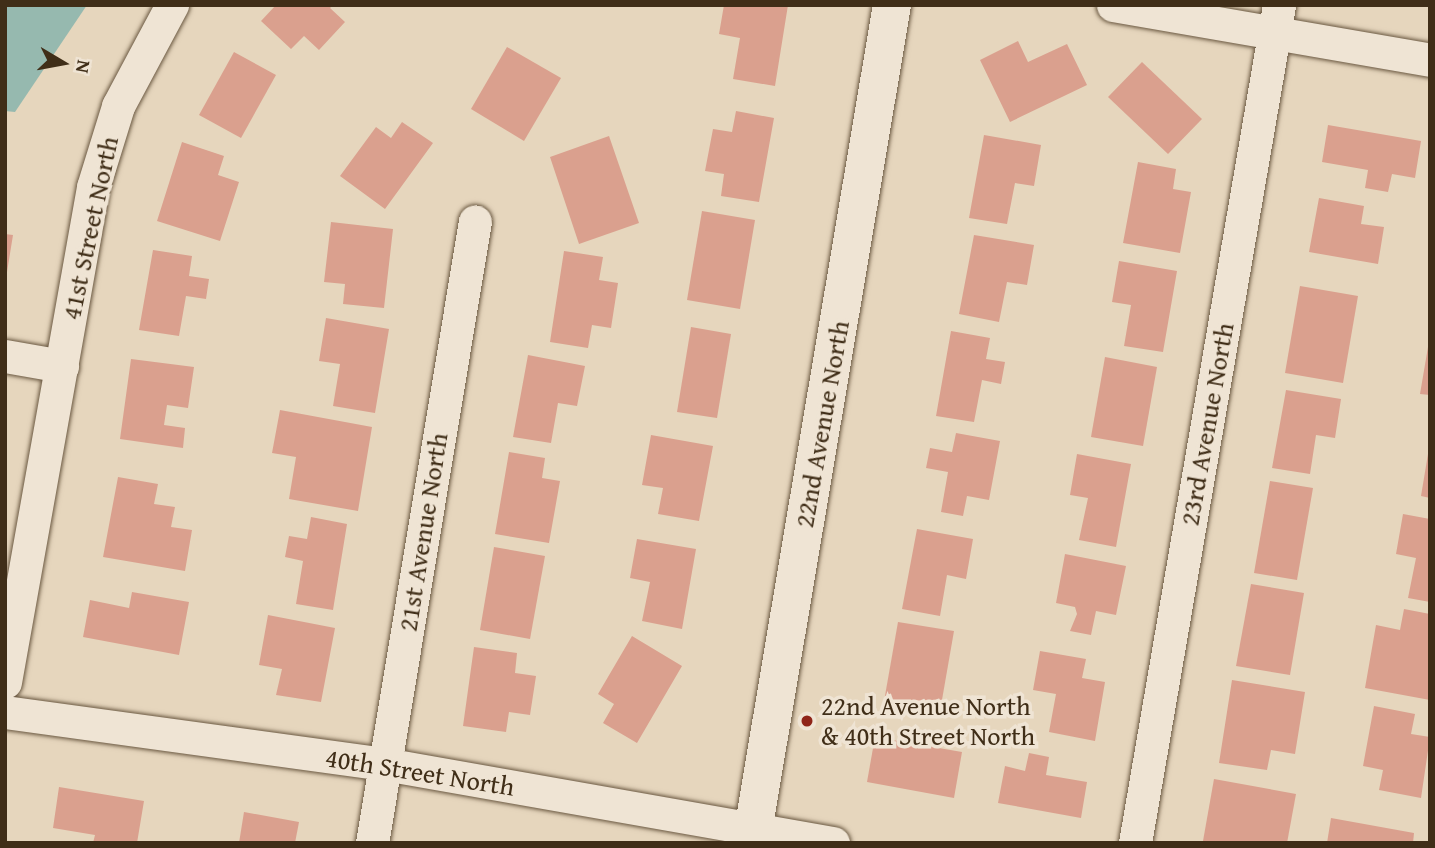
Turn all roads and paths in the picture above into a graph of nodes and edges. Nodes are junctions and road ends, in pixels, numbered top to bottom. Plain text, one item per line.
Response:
1 (172, 5) edge
2 (892, 5) edge
3 (1113, 5) edge
4 (1277, 19) edge
5 (1430, 60) edge
6 (475, 221) dead end
7 (5, 356) edge
8 (62, 366) junction
9 (5, 682) edge
10 (5, 712) edge
11 (385, 764) junction
12 (752, 836) edge
13 (372, 843) edge
14 (833, 843) edge
15 (1135, 843) edge

1 - 8 street, 41st Street North
2 - 12 main road, 22nd Avenue North
3 - 4 street
4 - 5 street
4 - 15 street, 23rd Avenue North
6 - 11 street, 21st Avenue North
7 - 8 street
8 - 9 street, 41st Street North
10 - 11 street, 40th Street North
11 - 12 street, 40th Street North
11 - 13 street, 21st Avenue North
12 - 14 street, 40th Street North

